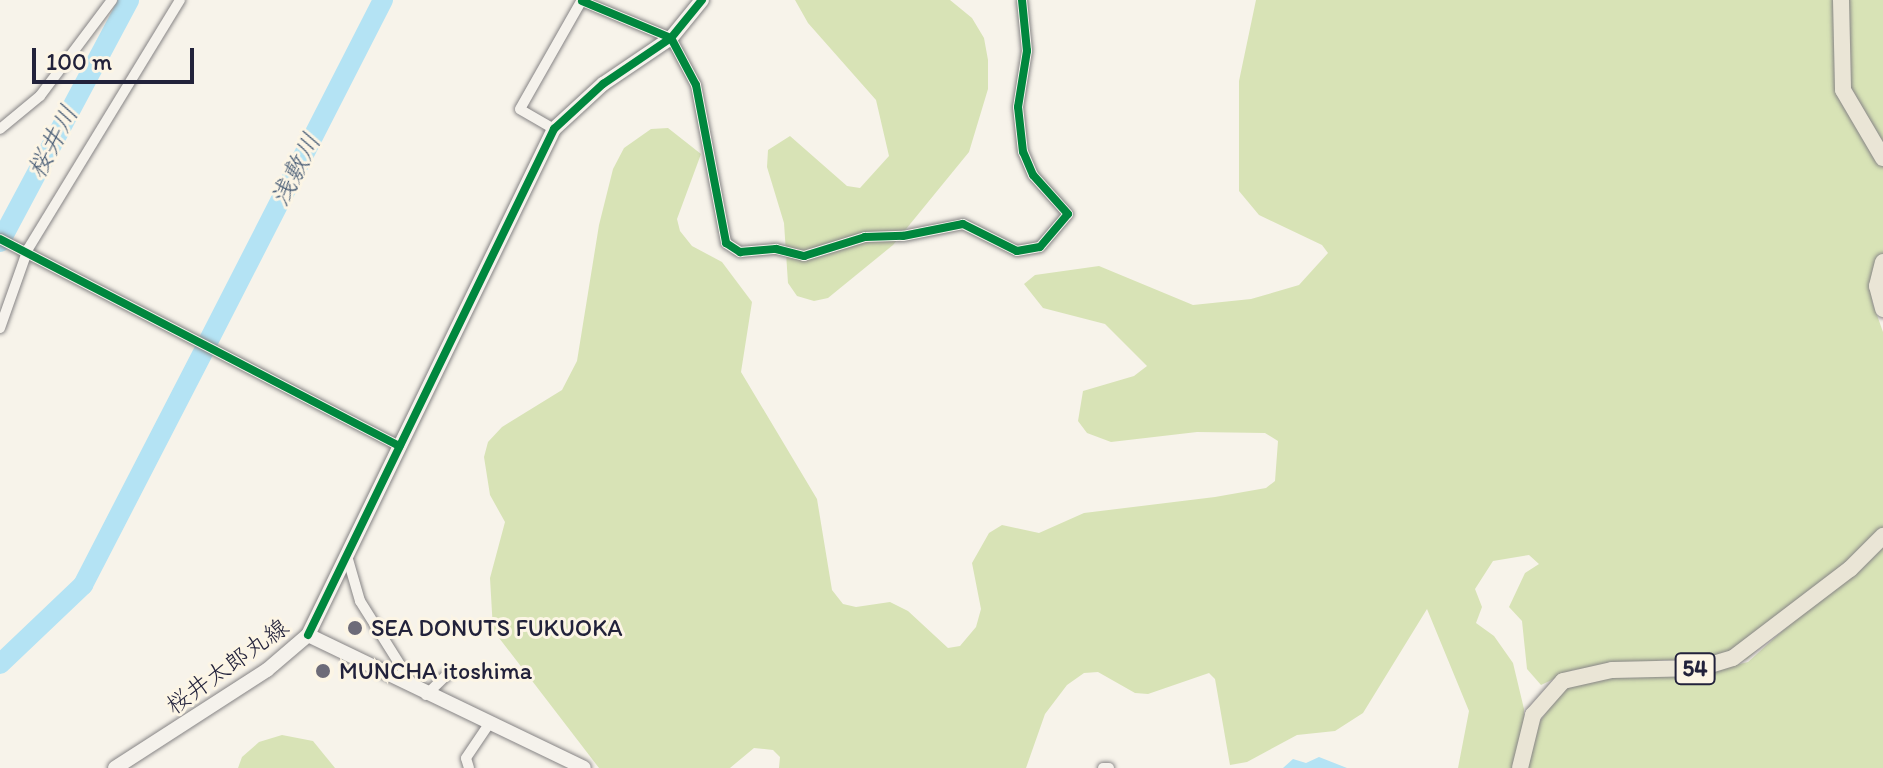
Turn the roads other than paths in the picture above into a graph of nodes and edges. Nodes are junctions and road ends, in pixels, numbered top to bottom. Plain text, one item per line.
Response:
1 (112, 0) edge
2 (180, 0) edge
3 (702, 0) edge
4 (1022, 0) edge
5 (1841, 0) edge
6 (582, 1) edge
7 (671, 38) junction
8 (0, 129) edge
9 (554, 129) junction
10 (1883, 158) edge
11 (0, 239) edge
12 (23, 248) junction
13 (1883, 262) edge
14 (1883, 309) edge
15 (0, 328) edge
16 (400, 446) junction
17 (1883, 536) edge
18 (347, 556) junction
19 (308, 635) junction
20 (448, 674) dead end
21 (420, 692) junction
22 (489, 724) junction
23 (115, 768) edge
24 (469, 768) edge
25 (582, 768) edge
26 (1520, 768) edge

1 - 8 street
2 - 12 street
3 - 7 street
4 - 7 street
5 - 10 main road
6 - 7 street
6 - 9 street
7 - 9 street
9 - 16 street
11 - 12 street
12 - 15 street
12 - 16 street
13 - 14 main road
16 - 18 street
17 - 26 main road, 54
18 - 19 street
18 - 21 street
19 - 21 street, 桜井太郎丸線
19 - 23 street, 桜井太郎丸線
20 - 21 street
21 - 22 street, 桜井太郎丸線
22 - 24 street
22 - 25 street, 桜井太郎丸線

